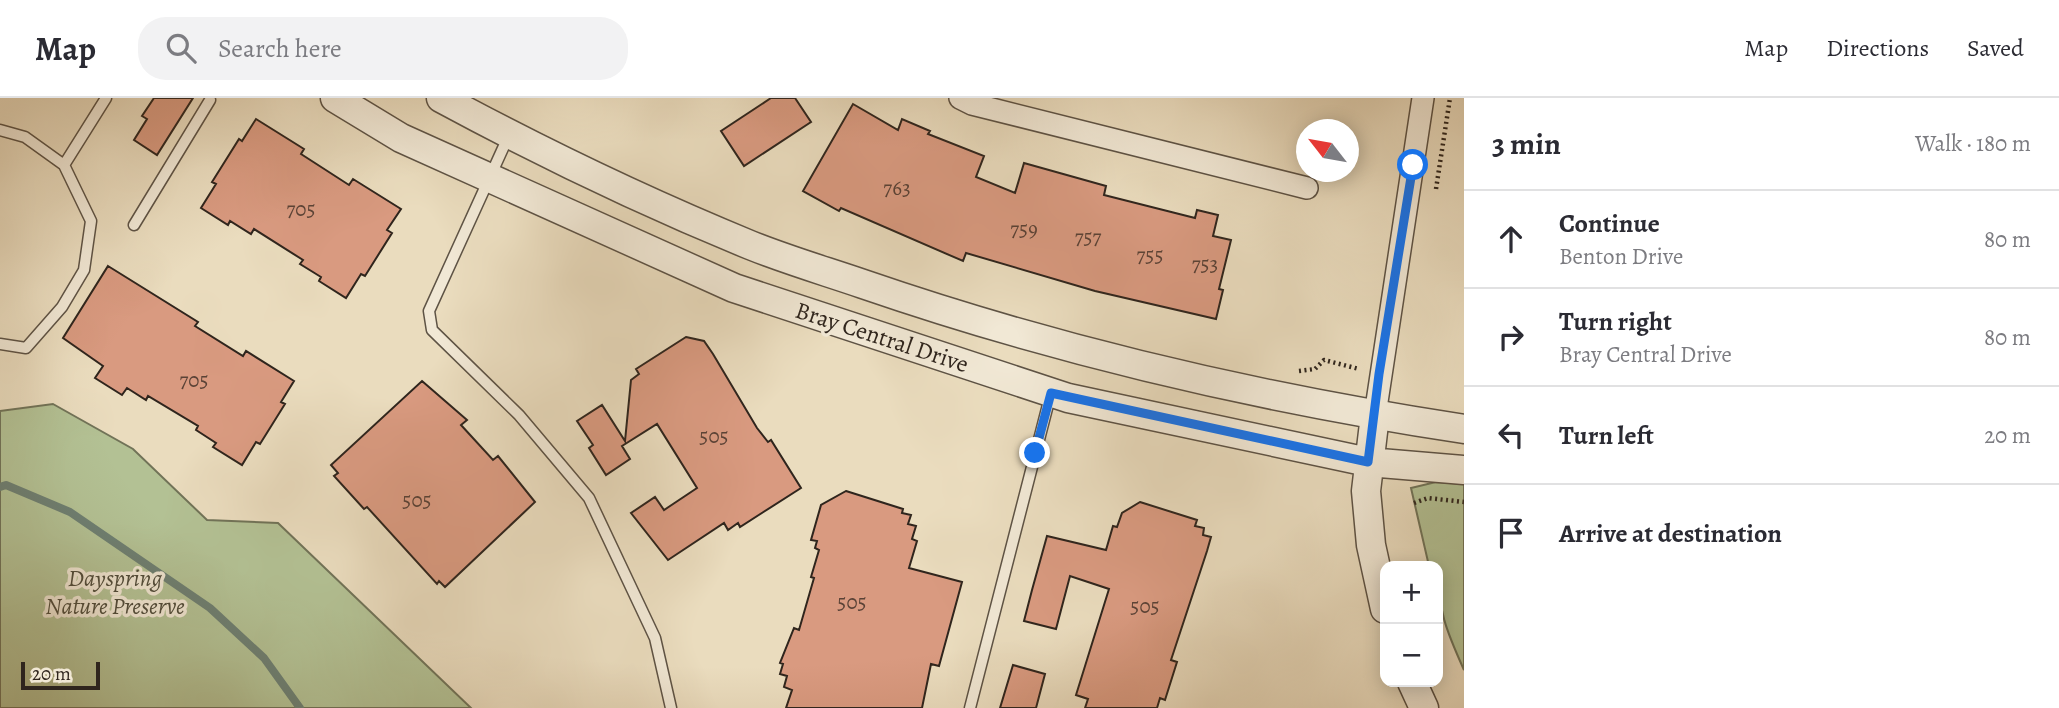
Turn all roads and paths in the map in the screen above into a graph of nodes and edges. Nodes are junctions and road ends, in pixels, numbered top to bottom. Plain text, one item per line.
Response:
1 (106, 98) edge
2 (335, 98) edge
3 (441, 98) edge
4 (960, 98) edge
5 (1423, 98) edge
6 (210, 100) dead end
7 (0, 130) edge
8 (510, 134) junction
9 (64, 165) junction
10 (490, 178) junction
11 (1307, 188) dead end
12 (134, 225) dead end
13 (0, 344) edge
14 (1359, 369) dead end
15 (1293, 370) dead end
16 (1051, 393) junction
17 (1375, 415) junction
18 (1464, 429) edge
19 (1368, 462) junction
20 (1464, 470) edge
21 (1464, 502) edge
22 (1414, 503) dead end
23 (1380, 586) edge
24 (1414, 687) edge
25 (671, 708) edge
26 (970, 708) edge
27 (1424, 708) edge

1 - 9 lane
2 - 10 street, Bray Central Drive
3 - 8 street, Bray Central Drive
4 - 11 street
5 - 17 street
6 - 12 lane
7 - 9 lane
8 - 10 lane
8 - 17 street, Bray Central Drive
9 - 13 lane
10 - 16 street, Bray Central Drive
10 - 25 lane
14 - 15 path
16 - 19 street, Bray Central Drive
16 - 26 lane
17 - 18 street, Bray Central Drive
17 - 19 street
19 - 20 street, Bray Central Drive
19 - 23 street
21 - 22 path
24 - 27 street

